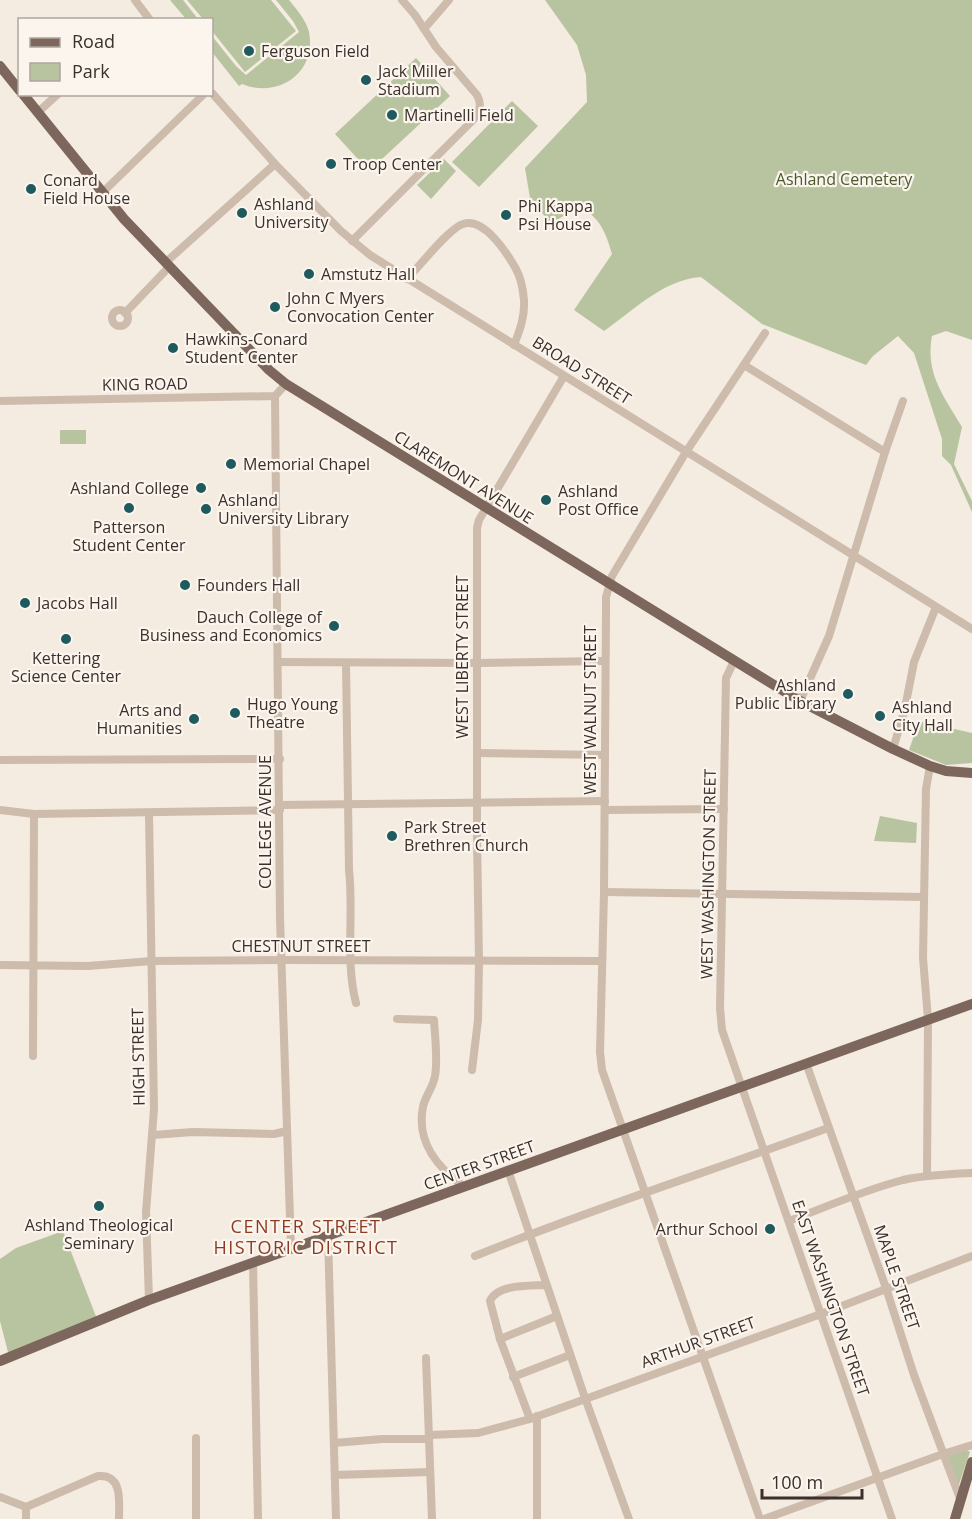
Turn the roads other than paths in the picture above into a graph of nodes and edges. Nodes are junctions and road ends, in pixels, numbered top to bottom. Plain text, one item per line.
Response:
1 (135, 0) edge
2 (402, 0) edge
3 (448, 0) edge
4 (146, 18) edge
5 (424, 29) junction
6 (0, 66) edge
7 (18, 88) edge
8 (213, 94) edge
9 (25, 96) edge
10 (55, 96) edge
11 (202, 96) edge
12 (37, 112) junction
13 (275, 164) junction
14 (103, 192) junction
15 (352, 241) junction
16 (167, 265) junction
17 (407, 279) junction
18 (125, 313) dead end
19 (765, 333) dead end
20 (514, 345) junction
21 (744, 365) junction
22 (564, 376) junction
23 (286, 384) junction
24 (275, 396) junction
25 (0, 401) edge
26 (903, 401) dead end
27 (686, 452) junction
28 (885, 452) junction
29 (486, 508) junction
30 (853, 555) junction
31 (609, 584) junction
32 (936, 607) junction
33 (972, 629) edge
34 (605, 661) junction
35 (734, 661) junction
36 (278, 662) junction
37 (346, 663) junction
38 (478, 663) junction
39 (800, 701) junction
40 (893, 749) junction
41 (477, 753) junction
42 (604, 755) junction
43 (279, 759) junction
44 (0, 760) edge
45 (930, 766) junction
46 (972, 773) edge
47 (477, 803) junction
48 (348, 804) junction
49 (605, 806) junction
50 (280, 807) junction
51 (724, 809) junction
52 (0, 810) edge
53 (149, 813) junction
54 (34, 814) junction
55 (604, 892) junction
56 (723, 895) junction
57 (924, 897) junction
58 (282, 960) junction
59 (152, 961) junction
60 (352, 961) junction
61 (479, 961) junction
62 (602, 961) junction
63 (0, 965) edge
64 (34, 965) junction
65 (356, 1003) dead end
66 (972, 1004) edge
67 (397, 1019) dead end
68 (928, 1019) junction
69 (33, 1056) dead end
70 (806, 1063) junction
71 (472, 1070) dead end
72 (743, 1087) junction
73 (622, 1128) junction
74 (828, 1128) junction
75 (287, 1131) junction
76 (153, 1135) junction
77 (765, 1151) junction
78 (508, 1170) junction
79 (972, 1173) edge
80 (927, 1176) junction
81 (463, 1186) junction
82 (645, 1192) junction
83 (853, 1196) junction
84 (789, 1221) junction
85 (530, 1234) junction
86 (328, 1236) junction
87 (291, 1248) junction
88 (475, 1256) dead end
89 (972, 1256) edge
90 (253, 1263) junction
91 (546, 1286) junction
92 (886, 1288) junction
93 (149, 1300) junction
94 (821, 1314) junction
95 (557, 1316) junction
96 (500, 1339) junction
97 (570, 1355) junction
98 (703, 1356) junction
99 (426, 1358) dead end
100 (0, 1361) edge
101 (513, 1377) junction
102 (585, 1398) junction
103 (533, 1417) junction
104 (429, 1436) junction
105 (196, 1438) dead end
106 (334, 1443) junction
107 (972, 1445) edge
108 (943, 1454) junction
109 (972, 1461) edge
110 (430, 1472) junction
111 (335, 1475) junction
112 (877, 1477) junction
113 (0, 1497) edge
114 (961, 1501) junction
115 (26, 1507) junction
116 (27, 1519) edge
117 (119, 1519) edge
118 (196, 1519) edge
119 (258, 1519) edge
120 (336, 1519) edge
121 (432, 1519) edge
122 (537, 1519) edge
123 (629, 1519) edge
124 (762, 1519) edge
125 (892, 1519) edge
126 (955, 1519) edge

1 - 4 street
2 - 5 street
3 - 5 street
5 - 15 street
6 - 7 main road
8 - 13 street, BROAD STREET
9 - 12 main road, CLAREMONT AVENUE
10 - 12 street
11 - 14 street
12 - 14 main road, CLAREMONT AVENUE
13 - 15 street, BROAD STREET
13 - 16 street
14 - 16 main road, CLAREMONT AVENUE
15 - 17 street, BROAD STREET
16 - 18 street
16 - 23 main road, CLAREMONT AVENUE
17 - 20 street, BROAD STREET
17 - 20 street
19 - 21 street, WEST WALNUT STREET
20 - 22 street, BROAD STREET
21 - 27 street, WEST WALNUT STREET
21 - 28 street
22 - 27 street, BROAD STREET
22 - 29 street, WEST LIBERTY STREET
23 - 24 street
23 - 29 main road, CLAREMONT AVENUE
24 - 25 street, KING ROAD
24 - 36 street, COLLEGE AVENUE
26 - 28 street
27 - 30 street, BROAD STREET
27 - 31 street, WEST WALNUT STREET
28 - 30 street
29 - 31 main road, CLAREMONT AVENUE
29 - 38 street, WEST LIBERTY STREET
30 - 32 street, BROAD STREET
30 - 39 street
31 - 34 street, WEST WALNUT STREET
31 - 35 main road, CLAREMONT AVENUE
32 - 33 street, BROAD STREET
32 - 40 street
34 - 38 street
34 - 42 street, WEST WALNUT STREET
35 - 39 main road, CLAREMONT AVENUE
35 - 51 street, WEST WASHINGTON STREET
36 - 37 street
36 - 43 street, COLLEGE AVENUE
37 - 38 street
37 - 48 street
38 - 41 street, WEST LIBERTY STREET
39 - 40 main road, CLAREMONT AVENUE
40 - 45 main road, CLAREMONT AVENUE
41 - 42 street
41 - 47 street, WEST LIBERTY STREET
42 - 49 street, WEST WALNUT STREET
43 - 44 street
43 - 50 street, COLLEGE AVENUE
45 - 46 main road, CLAREMONT AVENUE
45 - 57 street
47 - 48 street
47 - 49 street
47 - 61 street, WEST LIBERTY STREET
48 - 50 street
48 - 60 street
49 - 51 street
49 - 55 street, WEST WALNUT STREET
50 - 53 street
50 - 58 street, COLLEGE AVENUE
51 - 56 street, WEST WASHINGTON STREET
52 - 54 street
53 - 54 street
53 - 59 street, HIGH STREET
54 - 64 street
55 - 56 street
55 - 62 street, WEST WALNUT STREET
56 - 57 street
56 - 72 street, WEST WASHINGTON STREET
57 - 68 street
58 - 59 street, CHESTNUT STREET
58 - 60 street, CHESTNUT STREET
58 - 75 street, COLLEGE AVENUE
59 - 64 street, CHESTNUT STREET
59 - 76 street, HIGH STREET
60 - 61 street, CHESTNUT STREET
60 - 65 street
61 - 62 street, CHESTNUT STREET
61 - 71 street, WEST LIBERTY STREET
62 - 73 street, WEST WALNUT STREET
63 - 64 street, CHESTNUT STREET
64 - 69 street
66 - 68 main road, CENTER STREET
67 - 81 street
68 - 70 main road, CENTER STREET
68 - 80 street
70 - 72 main road, CENTER STREET
70 - 74 street, MAPLE STREET
72 - 73 main road, CENTER STREET
72 - 77 street, EAST WASHINGTON STREET
73 - 78 main road, CENTER STREET
73 - 82 street, WEST WALNUT STREET
74 - 77 street
74 - 83 street, MAPLE STREET
75 - 76 street
75 - 87 street, COLLEGE AVENUE
76 - 93 street, HIGH STREET
77 - 82 street
77 - 84 street, EAST WASHINGTON STREET
78 - 81 main road, CENTER STREET
78 - 85 street
79 - 80 street
80 - 83 street
81 - 86 main road, CENTER STREET
82 - 85 street
82 - 98 street, WEST WALNUT STREET
83 - 84 street
83 - 92 street, MAPLE STREET
84 - 94 street, EAST WASHINGTON STREET
85 - 88 street
85 - 91 street
86 - 87 main road, CENTER STREET
86 - 106 street
87 - 90 main road, CENTER STREET
89 - 92 street, ARTHUR STREET
90 - 93 main road, CENTER STREET
90 - 119 street
91 - 95 street
91 - 96 street
92 - 94 street, ARTHUR STREET
92 - 108 street, MAPLE STREET
93 - 100 main road, CENTER STREET
94 - 98 street, ARTHUR STREET
94 - 112 street, EAST WASHINGTON STREET
95 - 96 street
95 - 97 street
96 - 101 street
97 - 101 street
97 - 102 street
98 - 102 street, ARTHUR STREET
98 - 124 street, WEST WALNUT STREET
99 - 104 street
101 - 103 street
102 - 103 street, ARTHUR STREET
102 - 123 street
103 - 104 street, ARTHUR STREET
103 - 122 street
104 - 106 street, ARTHUR STREET
104 - 110 street
105 - 118 street
106 - 111 street
107 - 108 street
108 - 112 street
108 - 114 street, MAPLE STREET
109 - 114 main road
110 - 111 street
110 - 121 street
111 - 120 street
112 - 124 street
112 - 125 street, EAST WASHINGTON STREET
113 - 115 street
114 - 126 main road
115 - 116 street
115 - 117 street

